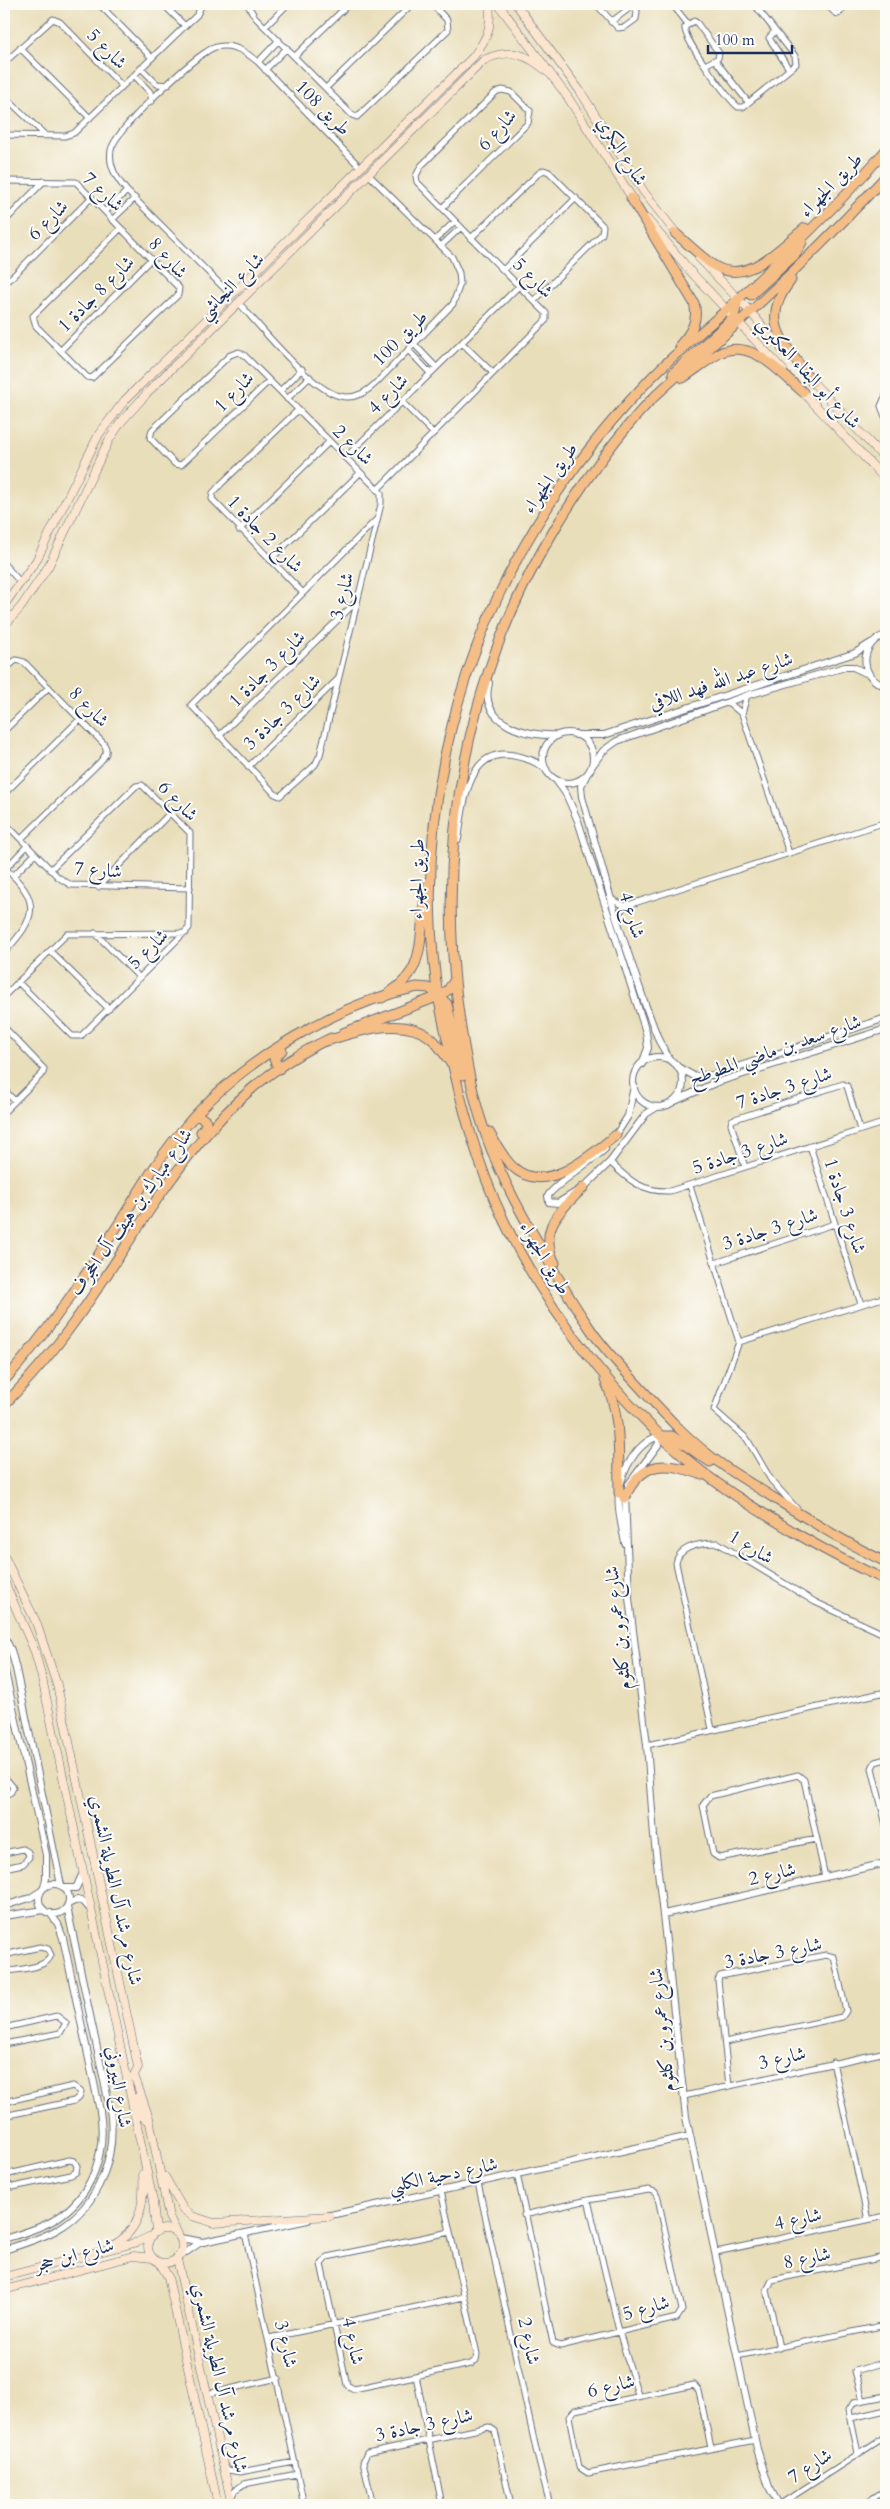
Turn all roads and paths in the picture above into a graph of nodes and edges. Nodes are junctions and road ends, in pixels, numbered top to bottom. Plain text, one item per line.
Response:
1 (99, 4) edge
2 (163, 4) edge
3 (202, 4) edge
4 (247, 4) edge
5 (288, 4) edge
6 (349, 4) edge
7 (412, 4) edge
8 (432, 4) edge
9 (489, 4) edge
10 (498, 4) edge
11 (516, 4) edge
12 (596, 4) edge
13 (634, 4) edge
14 (672, 4) edge
15 (754, 4) edge
16 (827, 4) edge
17 (839, 4) edge
18 (611, 22) junction
19 (688, 24) junction
20 (186, 26) junction
21 (265, 27) junction
22 (775, 31) junction
23 (279, 40) junction
24 (20, 48) junction
25 (287, 48) junction
26 (295, 56) junction
27 (152, 58) junction
28 (715, 60) junction
29 (258, 62) junction
30 (4, 63) edge
31 (705, 65) junction
32 (141, 68) junction
33 (789, 69) junction
34 (265, 70) junction
35 (549, 73) junction
36 (134, 75) junction
37 (168, 85) junction
38 (122, 86) junction
39 (326, 88) junction
40 (4, 96) edge
41 (152, 101) junction
42 (748, 102) junction
43 (425, 103) junction
44 (432, 110) junction
45 (90, 118) junction
46 (4, 135) edge
47 (45, 135) junction
48 (886, 150) edge
49 (360, 167) junction
50 (368, 174) junction
51 (619, 176) junction
52 (886, 176) edge
53 (4, 181) edge
54 (44, 181) junction
55 (127, 190) junction
56 (91, 198) junction
57 (135, 198) junction
58 (576, 198) junction
59 (632, 198) junction
60 (649, 198) junction
61 (836, 203) junction
62 (442, 208) junction
63 (105, 212) junction
64 (112, 220) junction
65 (455, 221) junction
66 (4, 222) edge
67 (461, 227) junction
68 (120, 229) junction
69 (675, 232) junction
70 (830, 236) junction
71 (472, 238) junction
72 (435, 240) junction
73 (442, 246) junction
74 (152, 260) junction
75 (503, 270) junction
76 (4, 283) edge
77 (519, 286) junction
78 (230, 294) junction
79 (534, 301) junction
80 (740, 301) junction
81 (238, 302) junction
82 (727, 309) junction
83 (750, 312) junction
84 (736, 320) junction
85 (462, 343) junction
86 (415, 345) junction
87 (61, 350) junction
88 (409, 351) junction
89 (173, 352) junction
90 (181, 358) junction
91 (162, 362) junction
92 (436, 367) junction
93 (302, 369) junction
94 (169, 370) junction
95 (430, 373) junction
96 (493, 373) junction
97 (310, 377) junction
98 (651, 378) junction
99 (269, 380) junction
100 (812, 382) junction
101 (280, 392) junction
102 (803, 392) junction
103 (886, 395) edge
104 (287, 399) junction
105 (650, 401) junction
106 (402, 402) junction
107 (298, 410) junction
108 (886, 419) edge
109 (432, 433) junction
110 (329, 442) junction
111 (345, 458) junction
112 (886, 460) edge
113 (360, 473) junction
114 (886, 480) edge
115 (377, 490) junction
116 (376, 518) junction
117 (239, 530) junction
118 (270, 560) junction
119 (4, 564) edge
120 (21, 583) junction
121 (302, 592) junction
122 (356, 602) junction
123 (4, 605) edge
124 (4, 626) edge
125 (886, 635) edge
126 (871, 643) junction
127 (500, 644) junction
128 (4, 670) edge
129 (868, 674) junction
130 (338, 680) junction
131 (886, 686) edge
132 (49, 687) junction
133 (748, 695) junction
134 (728, 702) junction
135 (742, 714) junction
136 (80, 719) junction
137 (4, 731) edge
138 (559, 735) junction
139 (576, 735) junction
140 (219, 736) junction
141 (592, 766) junction
142 (248, 767) junction
143 (546, 769) junction
144 (587, 774) junction
145 (556, 780) junction
146 (4, 794) edge
147 (170, 813) junction
148 (4, 822) edge
149 (886, 822) edge
150 (21, 840) junction
151 (27, 846) junction
152 (34, 854) junction
153 (789, 854) junction
154 (5, 868) edge
155 (50, 870) junction
156 (432, 874) junction
157 (13, 876) junction
158 (98, 887) junction
159 (190, 888) junction
160 (611, 899) junction
161 (625, 906) junction
162 (450, 912) junction
163 (616, 917) junction
164 (95, 933) junction
165 (186, 934) junction
166 (50, 951) junction
167 (4, 953) edge
168 (140, 978) junction
169 (454, 981) junction
170 (18, 982) junction
171 (5, 992) edge
172 (440, 996) junction
173 (382, 998) junction
174 (444, 1005) junction
175 (109, 1009) junction
176 (886, 1018) edge
177 (4, 1027) edge
178 (886, 1029) edge
179 (288, 1041) junction
180 (326, 1041) junction
181 (670, 1060) junction
182 (642, 1064) junction
183 (452, 1066) junction
184 (678, 1067) junction
185 (279, 1069) junction
186 (634, 1086) junction
187 (4, 1090) edge
188 (474, 1097) junction
189 (15, 1101) junction
190 (674, 1101) junction
191 (657, 1107) junction
192 (4, 1112) edge
193 (194, 1117) junction
194 (480, 1117) junction
195 (886, 1122) edge
196 (860, 1130) junction
197 (616, 1135) junction
198 (810, 1146) junction
199 (610, 1162) junction
200 (745, 1167) junction
201 (166, 1184) junction
202 (690, 1186) junction
203 (584, 1187) junction
204 (834, 1224) junction
205 (715, 1263) junction
206 (886, 1296) edge
207 (861, 1304) junction
208 (592, 1332) junction
209 (739, 1342) junction
210 (19, 1365) junction
211 (601, 1371) junction
212 (30, 1377) junction
213 (4, 1381) edge
214 (4, 1405) edge
215 (663, 1413) junction
216 (661, 1436) junction
217 (733, 1473) junction
218 (722, 1485) junction
219 (621, 1496) junction
220 (807, 1519) junction
221 (4, 1556) edge
222 (886, 1562) edge
223 (886, 1580) edge
224 (4, 1581) edge
225 (886, 1635) edge
226 (4, 1636) edge
227 (4, 1667) edge
228 (886, 1692) edge
229 (49, 1714) junction
230 (712, 1729) junction
231 (647, 1745) junction
232 (886, 1759) edge
233 (73, 1761) junction
234 (4, 1780) edge
235 (40, 1788) junction
236 (31, 1790) junction
237 (4, 1796) edge
238 (42, 1799) junction
239 (33, 1801) junction
240 (886, 1825) edge
241 (817, 1838) junction
242 (4, 1853) edge
243 (886, 1863) edge
244 (4, 1868) edge
245 (83, 1873) junction
246 (825, 1877) junction
247 (63, 1886) junction
248 (42, 1890) junction
249 (5, 1905) edge
250 (68, 1905) junction
251 (91, 1910) junction
252 (47, 1912) junction
253 (664, 1914) junction
254 (4, 1915) edge
255 (4, 1955) edge
256 (4, 1972) edge
257 (4, 2028) edge
258 (95, 2035) junction
259 (84, 2037) junction
260 (726, 2042) junction
261 (4, 2044) edge
262 (97, 2048) junction
263 (87, 2050) junction
264 (886, 2052) edge
265 (833, 2062) junction
266 (125, 2074) junction
267 (729, 2086) junction
268 (684, 2096) junction
269 (4, 2102) edge
270 (4, 2116) edge
271 (149, 2118) junction
272 (690, 2136) junction
273 (141, 2150) junction
274 (158, 2158) junction
275 (517, 2174) junction
276 (4, 2182) edge
277 (478, 2183) junction
278 (442, 2191) junction
279 (588, 2200) junction
280 (524, 2215) junction
281 (330, 2216) junction
282 (886, 2216) edge
283 (868, 2220) junction
284 (450, 2232) junction
285 (246, 2233) junction
286 (153, 2234) junction
287 (179, 2236) junction
288 (4, 2239) edge
289 (203, 2242) junction
290 (4, 2250) edge
291 (104, 2250) junction
292 (716, 2252) junction
293 (152, 2258) junction
294 (178, 2258) junction
295 (886, 2259) edge
296 (160, 2263) junction
297 (4, 2277) edge
298 (4, 2290) edge
299 (464, 2297) junction
300 (334, 2324) junction
301 (886, 2325) edge
302 (619, 2331) junction
303 (269, 2338) junction
304 (779, 2348) junction
305 (184, 2352) junction
306 (737, 2356) junction
307 (886, 2362) edge
308 (416, 2376) junction
309 (278, 2378) junction
310 (207, 2394) junction
311 (638, 2395) junction
312 (886, 2396) edge
313 (863, 2400) junction
314 (886, 2410) edge
315 (851, 2418) junction
316 (886, 2436) edge
317 (429, 2440) junction
318 (754, 2440) junction
319 (711, 2448) junction
320 (858, 2453) junction
321 (295, 2462) junction
322 (223, 2463) junction
323 (298, 2474) junction
324 (886, 2490) edge
325 (231, 2502) edge
326 (218, 2505) edge
327 (304, 2505) edge
328 (373, 2505) edge
329 (442, 2505) edge
330 (511, 2505) edge
331 (550, 2505) edge
332 (779, 2505) edge
333 (862, 2505) edge

1 - 27 street
2 - 20 street
3 - 20 street
4 - 21 street
5 - 21 street
6 - 26 street
7 - 39 street
8 - 39 street
9 - 43 main road, شارع النجاشي
10 - 35 main road, شارع البكري
11 - 60 main road, شارع البكري
12 - 18 street
13 - 18 street
13 - 18 street
14 - 19 street
15 - 22 street
16 - 17 street
19 - 28 street
19 - 31 street
20 - 27 street
21 - 23 street
22 - 33 street
22 - 33 street
23 - 25 street
23 - 29 street
24 - 30 street, شارع 5
24 - 38 street, شارع 5
24 - 45 street
25 - 26 street
25 - 34 street
26 - 39 street
27 - 32 street, شارع 5
28 - 31 street
28 - 42 street
29 - 34 street, طريق 108
29 - 37 street, طريق 108
31 - 42 street
32 - 36 street, شارع 5
32 - 37 street
33 - 42 street
34 - 49 street, طريق 108
35 - 44 main road, شارع النجاشي
35 - 51 main road, شارع البكري
36 - 38 street, شارع 5
36 - 41 street
37 - 41 street, طريق 108
38 - 45 street, شارع 5
40 - 47 street
41 - 55 street, طريق 108
43 - 44 main road
43 - 49 main road, شارع النجاشي
44 - 50 main road, شارع النجاشي
45 - 47 street, شارع 5
46 - 47 street, شارع 5
48 - 61 main road, طريق الجهراء
49 - 78 main road, شارع النجاشي
50 - 72 street, طريق 100
50 - 81 main road, شارع النجاشي
51 - 59 main road, شارع البكري
51 - 60 main road
52 - 70 main road, طريق الجهراء
53 - 54 street, شارع 7
54 - 56 street, شارع 7
54 - 66 street
55 - 57 street, طريق 108
55 - 63 street
56 - 63 street, شارع 7
56 - 76 street, شارع 6
57 - 64 street
57 - 78 street, طريق 108
58 - 71 street
58 - 75 street
58 - 79 street
59 - 82 main road, شارع البكري
59 - 98 main road
60 - 69 main road, شارع البكري
61 - 69 main road
61 - 80 main road, طريق الجهراء
62 - 62 street, شارع 6
62 - 65 street, شارع 5
63 - 64 street, شارع 7
64 - 68 street, شارع 7
65 - 67 street, شارع 5
65 - 72 street
67 - 71 street, شارع 5
67 - 73 street
68 - 74 street, شارع 8
68 - 87 street, شارع 8
69 - 80 main road, شارع البكري
70 - 83 main road, طريق الجهراء
70 - 100 main road
71 - 75 street, شارع 5
72 - 73 street, طريق 100
73 - 86 street, طريق 100
74 - 87 street, شارع 8 جادة 1
74 - 87 street, شارع 8
75 - 77 street, شارع 5
77 - 79 street, شارع 5
77 - 85 street, شارع 4
78 - 89 main road, شارع النجاشي
79 - 96 street, شارع 5
80 - 82 main road, طريق الجهراء
80 - 83 main road, شارع أبو البقاء العكبري
80 - 84 main road
81 - 90 main road, شارع النجاشي
81 - 93 street, طريق 100
82 - 84 main road, شارع أبو البقاء العكبري
82 - 98 main road, طريق الجهراء
83 - 84 main road, طريق الجهراء
83 - 100 main road, شارع أبو البقاء العكبري
84 - 102 main road, شارع أبو البقاء العكبري
84 - 105 main road, طريق الجهراء
85 - 92 street, شارع 4
85 - 96 street
86 - 88 street, طريق 100
86 - 92 street
88 - 95 street, شارع 4
88 - 97 street, طريق 100
89 - 90 main road
89 - 91 main road, شارع النجاشي
90 - 94 main road, شارع النجاشي
91 - 94 main road
91 - 120 main road, شارع النجاشي
92 - 95 street, شارع 4
93 - 97 street, طريق 100
93 - 101 street
94 - 124 main road, شارع النجاشي
95 - 106 street, شارع 4
96 - 109 street, شارع 5
97 - 104 street
98 - 156 main road, طريق الجهراء
99 - 99 street, شارع 1
99 - 101 street, شارع 2
100 - 112 main road, شارع أبو البقاء العكبري
101 - 104 street, شارع 2
102 - 105 main road
102 - 114 main road, شارع أبو البقاء العكبري
103 - 108 street
104 - 107 street, شارع 2
105 - 127 main road, طريق الجهراء
106 - 109 street
106 - 111 street, شارع 4
107 - 110 street, شارع 2
107 - 117 street, شارع 2 جادة 1
109 - 115 street, شارع 5
110 - 111 street, شارع 2
110 - 117 street
111 - 113 street, شارع 2
113 - 115 street, شارع 2
113 - 118 street
115 - 116 street, شارع 2
116 - 121 street, شارع 3
116 - 122 street, شارع 3
117 - 118 street, شارع 2 جادة 1
118 - 121 street, شارع 2 جادة 1
119 - 120 street
120 - 123 main road, شارع النجاشي
121 - 140 street, شارع 3
122 - 130 street, شارع 3
122 - 140 street, شارع 3 جادة 1
125 - 126 street, شارع عبد الله فهد اللافي
126 - 129 street
126 - 139 street, شارع عبد الله فهد اللافي
127 - 138 street
127 - 162 main road, طريق الجهراء
128 - 132 street, شارع 8
129 - 131 street, شارع عبد الله فهد اللافي
129 - 133 street, شارع عبد الله فهد اللافي
130 - 142 street, شارع 3 جادة 3
130 - 142 street, شارع 3
132 - 136 street, شارع 8
132 - 137 street
133 - 134 street, شارع عبد الله فهد اللافي
133 - 135 street
134 - 135 street
134 - 141 street, شارع عبد الله فهد اللافي
135 - 153 street
136 - 146 street
136 - 150 street, شارع 8
138 - 139 street
138 - 143 street
139 - 141 street
140 - 142 street, شارع 3
141 - 144 street
143 - 145 street
143 - 162 street
144 - 145 street
144 - 160 street, شارع 4
145 - 182 street, شارع 4
147 - 155 street, شارع 6
147 - 158 street
147 - 159 street, شارع 6
148 - 150 street
149 - 153 street
150 - 151 street, شارع 7
151 - 152 street, شارع 7
151 - 154 street
152 - 155 street, شارع 7
152 - 157 street
153 - 161 street
154 - 157 street
155 - 158 street, شارع 7
156 - 172 main road, طريق الجهراء
156 - 173 main road
157 - 167 street
158 - 159 street, شارع 7
159 - 165 street, شارع 6
160 - 161 street
160 - 163 street, شارع 4
161 - 163 street
162 - 169 main road, طريق الجهراء
163 - 181 street, شارع 4
164 - 165 street, شارع 5
164 - 166 street, شارع 5
164 - 168 street
165 - 168 street, شارع 5
166 - 170 street, شارع 5
166 - 175 street
168 - 175 street, شارع 5
169 - 172 main road, شارع مبارك بن هيف آل الحجرف
169 - 188 main road, طريق الجهراء
170 - 171 street, شارع 5
170 - 175 street, شارع 5
172 - 173 main road, شارع مبارك بن هيف آل الحجرف
172 - 174 main road
172 - 180 main road, شارع مبارك بن هيف آل الحجرف
173 - 179 main road, شارع مبارك بن هيف آل الحجرف
174 - 183 main road, طريق الجهراء
174 - 188 main road
176 - 184 street, شارع سعد بن ماضي المطوطح
177 - 189 street
178 - 190 street, شارع سعد بن ماضي المطوطح
179 - 185 main road
179 - 193 main road, شارع مبارك بن هيف آل الحجرف
180 - 183 main road
180 - 185 main road, شارع مبارك بن هيف آل الحجرف
181 - 182 street
181 - 184 street
182 - 186 street
183 - 211 main road, طريق الجهراء
184 - 190 street
185 - 201 main road, شارع مبارك بن هيف آل الحجرف
186 - 191 street
186 - 197 street
187 - 189 street
188 - 194 main road, طريق الجهراء
189 - 192 street
190 - 191 street
191 - 199 street
193 - 201 main road
193 - 210 main road, شارع مبارك بن هيف آل الحجرف
194 - 197 main road
194 - 208 main road, طريق الجهراء
195 - 196 street, شارع 3 جادة 5
196 - 198 street, شارع 3 جادة 5
196 - 200 street, شارع 3 جادة 7
197 - 203 street
198 - 200 street, شارع 3 جادة 5
198 - 204 street, شارع 3 جادة 1
199 - 202 street, شارع 3 جادة 5
199 - 203 street
200 - 202 street, شارع 3 جادة 5
201 - 212 main road, شارع مبارك بن هيف آل الحجرف
202 - 205 street
203 - 208 main road
204 - 205 street, شارع 3 جادة 3
204 - 207 street, شارع 3 جادة 1
205 - 209 street
206 - 207 street
207 - 209 street
208 - 215 main road, طريق الجهراء
209 - 220 street
210 - 212 main road
210 - 213 main road, شارع مبارك بن هيف آل الحجرف
211 - 216 main road, طريق الجهراء
211 - 219 main road
212 - 214 main road, شارع مبارك بن هيف آل الحجرف
215 - 216 main road
215 - 217 main road, طريق الجهراء
216 - 217 main road
216 - 218 main road, طريق الجهراء
216 - 219 street, شارع عمرو بن كلثوم
216 - 219 street, شارع عمرو بن كلثوم
217 - 220 main road, طريق الجهراء
218 - 219 main road
218 - 223 main road, طريق الجهراء
219 - 231 street, شارع عمرو بن كلثوم
220 - 222 main road, طريق الجهراء
221 - 233 main road, شارع مرشد آل الطويلة الشمري
224 - 229 main road, شارع مرشد آل الطويلة الشمري
225 - 230 street, شارع 1
226 - 235 street
227 - 236 street
228 - 230 street
229 - 233 main road
229 - 245 main road, شارع مرشد آل الطويلة الشمري
230 - 231 street
231 - 253 street, شارع عمرو بن كلثوم
232 - 240 street
233 - 271 main road, شارع مرشد آل الطويلة الشمري
234 - 237 street
235 - 236 street
235 - 238 street
236 - 239 street
238 - 239 street
238 - 247 street
239 - 248 street
241 - 241 street
241 - 246 street
242 - 244 street
243 - 246 street, شارع 2
245 - 247 street
245 - 251 main road, شارع مرشد آل الطويلة الشمري
246 - 253 street, شارع 2
247 - 248 street
247 - 250 street
248 - 249 street
248 - 252 street
249 - 254 street
250 - 251 street
250 - 252 street
250 - 258 street, شارع البيروني
251 - 266 main road, شارع مرشد آل الطويلة الشمري
252 - 254 street
252 - 259 street, شارع البيروني
253 - 268 street, شارع عمرو بن كلثوم
255 - 256 street
257 - 261 street
258 - 259 street
258 - 262 street, شارع البيروني
259 - 263 street, شارع البيروني
260 - 260 street, شارع 3 جادة 3
260 - 267 street, شارع 3 جادة 3
262 - 263 street
262 - 290 street, شارع البيروني
263 - 288 street, شارع البيروني
264 - 265 street, شارع 3
265 - 267 street, شارع 3
265 - 283 street
266 - 271 main road
266 - 273 main road, شارع مرشد آل الطويلة الشمري
267 - 268 street, شارع 3
268 - 272 street, شارع عمرو بن كلثوم
269 - 270 street
271 - 274 main road, شارع مرشد آل الطويلة الشمري
272 - 275 street, شارع دحية الكلبي
272 - 292 street, شارع عمرو بن كلثوم
273 - 286 main road, شارع مرشد آل الطويلة الشمري
273 - 291 main road
274 - 281 main road
274 - 287 main road, شارع مرشد آل الطويلة الشمري
275 - 277 street, شارع دحية الكلبي
275 - 280 street, شارع 5
276 - 276 street
277 - 278 street, شارع دحية الكلبي
277 - 331 street, شارع 2
278 - 281 street, شارع دحية الكلبي
278 - 284 street, شارع 4
279 - 280 street, شارع 5
279 - 302 street
279 - 302 street, شارع 5
280 - 302 street, شارع 5
281 - 285 street, شارع دحية الكلبي
282 - 283 street, شارع 4
283 - 292 street, شارع 4
284 - 299 street, شارع 4
284 - 300 street, شارع 4
285 - 289 street, شارع دحية الكلبي
285 - 303 street, شارع 3
286 - 287 main road
286 - 291 main road, شارع ابن حجر
286 - 293 main road
287 - 289 street, شارع دحية الكلبي
287 - 294 main road
289 - 294 street, شارع دحية الكلبي
291 - 297 main road, شارع ابن حجر
292 - 306 street, شارع عمرو بن كلثوم
293 - 296 main road
293 - 298 main road, شارع ابن حجر
294 - 296 main road
294 - 310 main road, شارع مرشد آل الطويلة الشمري
295 - 304 street, شارع 8
296 - 305 main road, شارع مرشد آل الطويلة الشمري
299 - 300 street
299 - 308 street, شارع 4
300 - 303 street
300 - 308 street, شارع 4
301 - 304 street
302 - 311 street
303 - 309 street, شارع 3
304 - 306 street
305 - 310 main road
305 - 326 main road, شارع مرشد آل الطويلة الشمري
306 - 318 street, شارع عمرو بن كلثوم
307 - 313 street
308 - 317 street
309 - 310 street
309 - 321 street, شارع 3
310 - 322 main road, شارع مرشد آل الطويلة الشمري
311 - 319 street, شارع 6
311 - 319 street, شارع 6
312 - 313 street
313 - 315 street
314 - 315 street
315 - 320 street, شارع 7
316 - 320 street, شارع 7
317 - 328 street, شارع 3 جادة 3
317 - 329 street
317 - 330 street, شارع 3 جادة 3
318 - 319 street, شارع 6
318 - 332 street, شارع عمرو بن كلثوم
320 - 332 street, شارع 7
321 - 322 street
321 - 323 street, شارع 3
322 - 325 main road, شارع مرشد آل الطويلة الشمري
323 - 325 street
323 - 327 street, شارع 3
324 - 333 street

